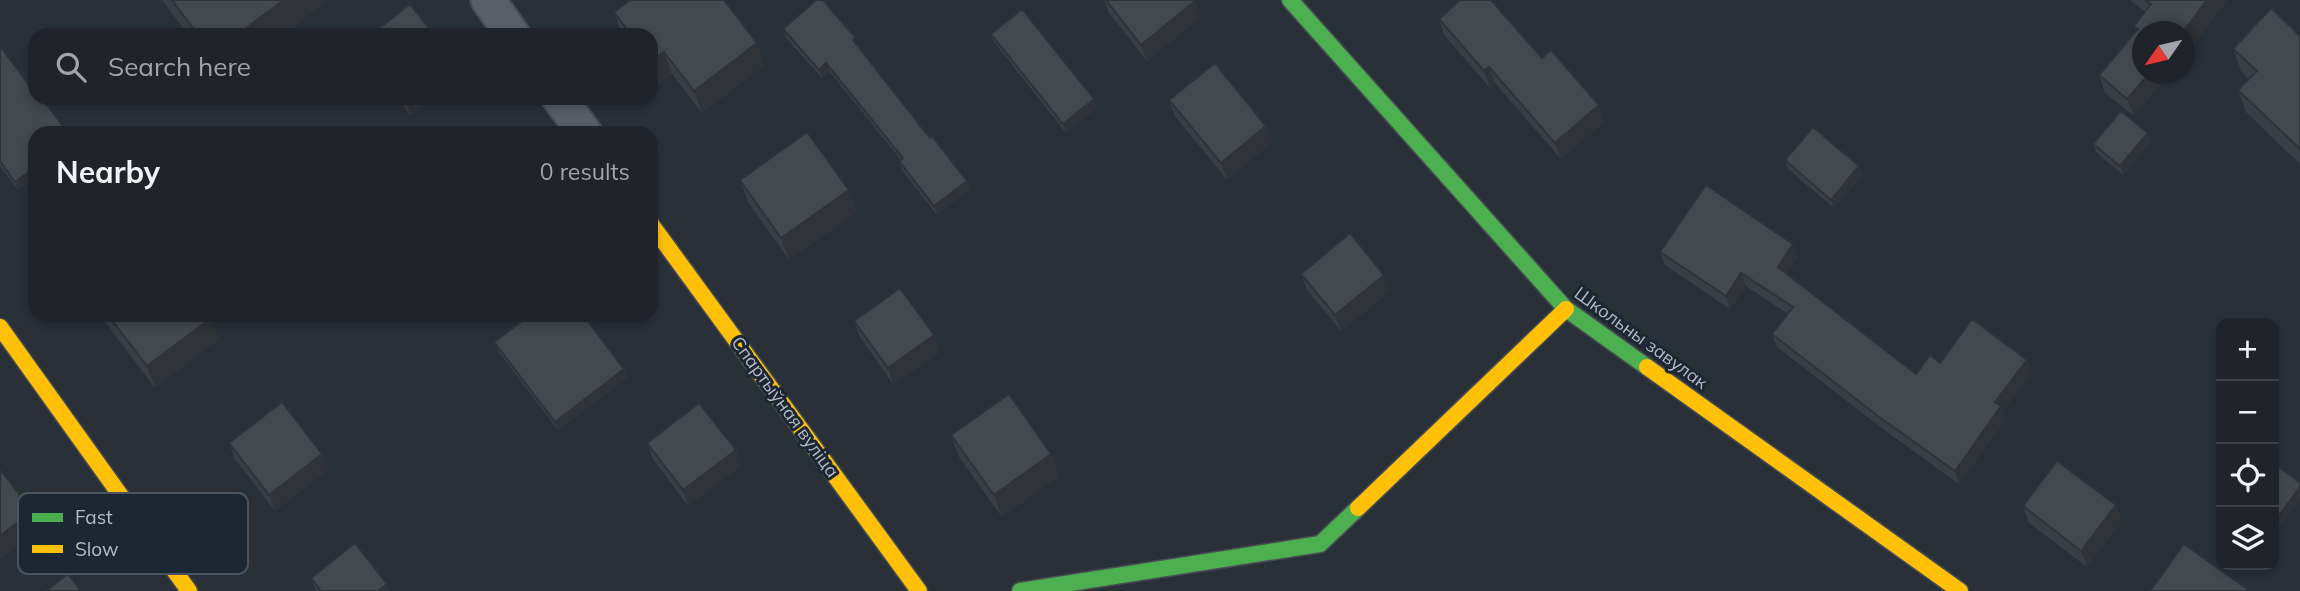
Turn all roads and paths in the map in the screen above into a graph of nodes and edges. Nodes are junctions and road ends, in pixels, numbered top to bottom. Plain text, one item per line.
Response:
1 (488, 0) edge
2 (1290, 0) edge
3 (508, 28) edge
4 (564, 105) edge
5 (580, 126) edge
6 (658, 233) edge
7 (1566, 309) junction
8 (0, 327) edge
9 (119, 493) edge
10 (178, 574) edge
11 (190, 591) edge
12 (919, 591) edge
13 (1020, 591) edge
14 (1960, 591) edge

1 - 3 street
2 - 7 street, Школьны завулак
4 - 5 street
6 - 12 street, Спартыўная вуліца
7 - 13 street
7 - 14 street, Школьны завулак
8 - 9 street
10 - 11 street

